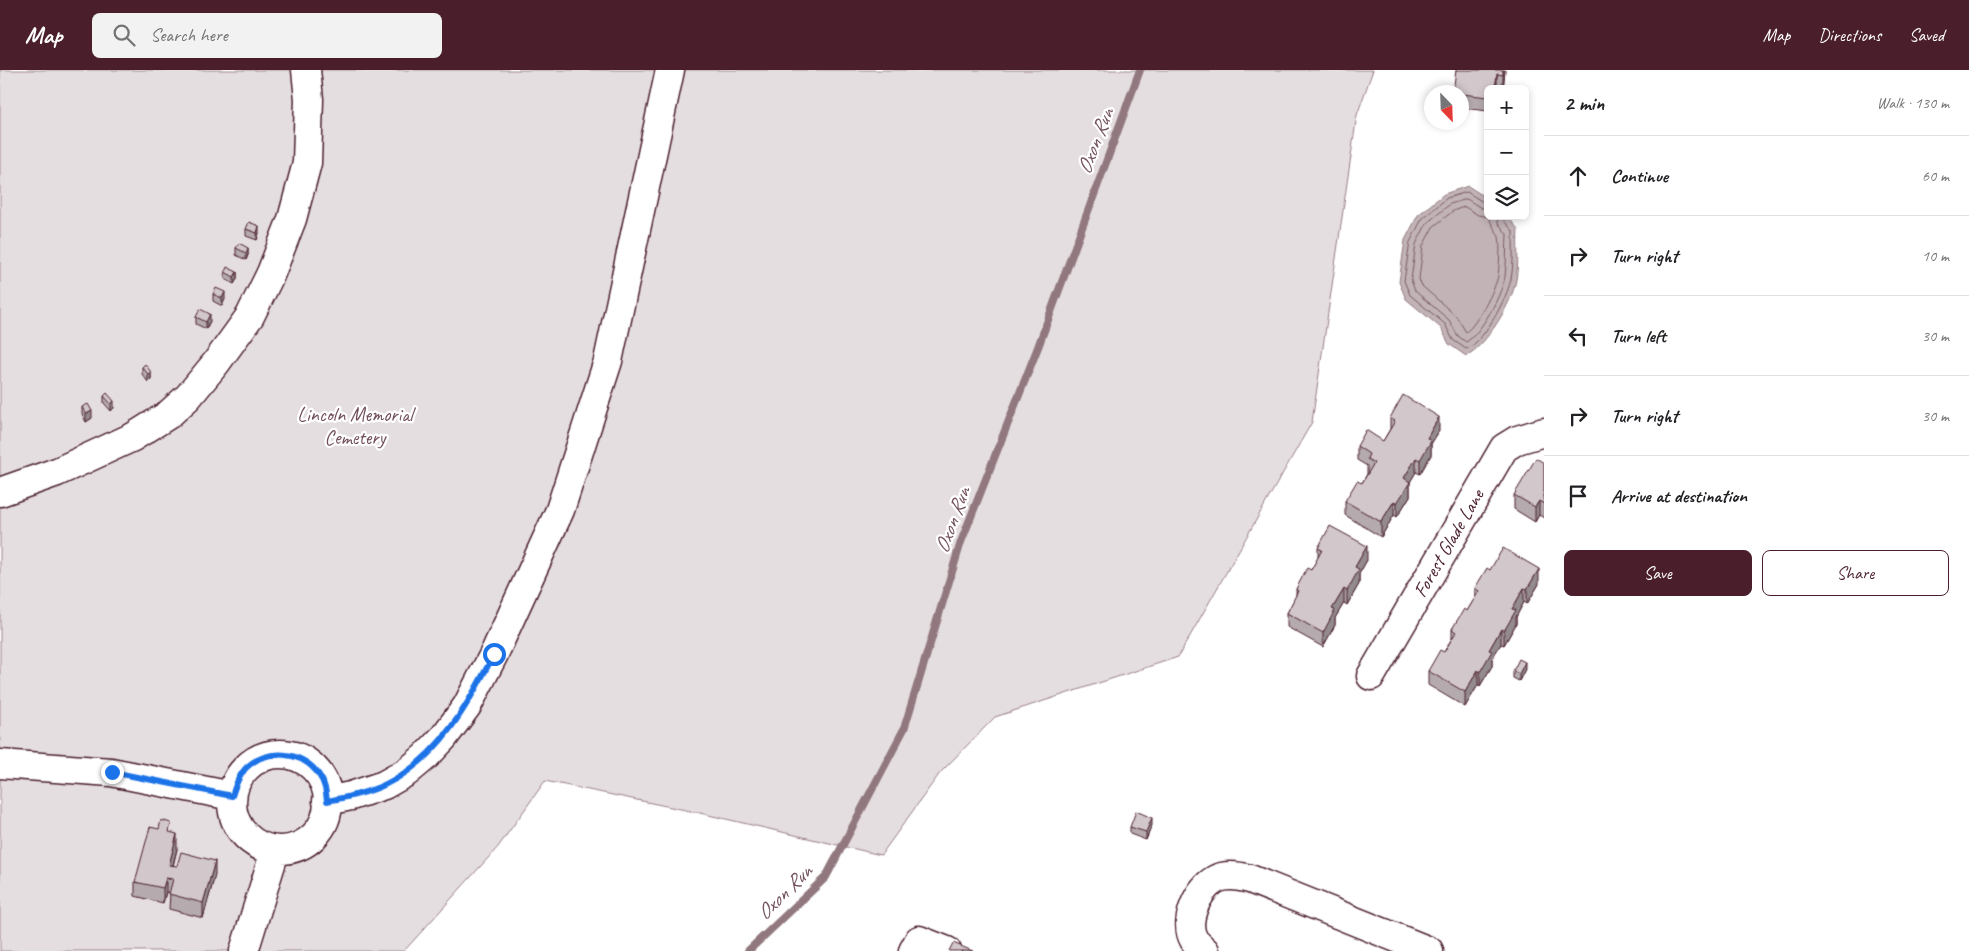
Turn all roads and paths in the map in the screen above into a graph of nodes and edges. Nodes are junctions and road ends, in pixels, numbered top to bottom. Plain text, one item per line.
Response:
1 (306, 70) edge
2 (670, 70) edge
3 (1544, 432) edge
4 (0, 492) edge
5 (1371, 676) dead end
6 (0, 764) edge
7 (232, 796) junction
8 (327, 801) junction
9 (275, 851) junction
10 (244, 951) edge
11 (913, 951) edge
12 (947, 951) edge
13 (1205, 951) edge
14 (1429, 951) edge

1 - 4 street
2 - 8 street
3 - 5 street, Forest Glade Lane
6 - 7 street
7 - 8 street
7 - 9 street
8 - 9 street
9 - 10 street
11 - 12 street
13 - 14 street

